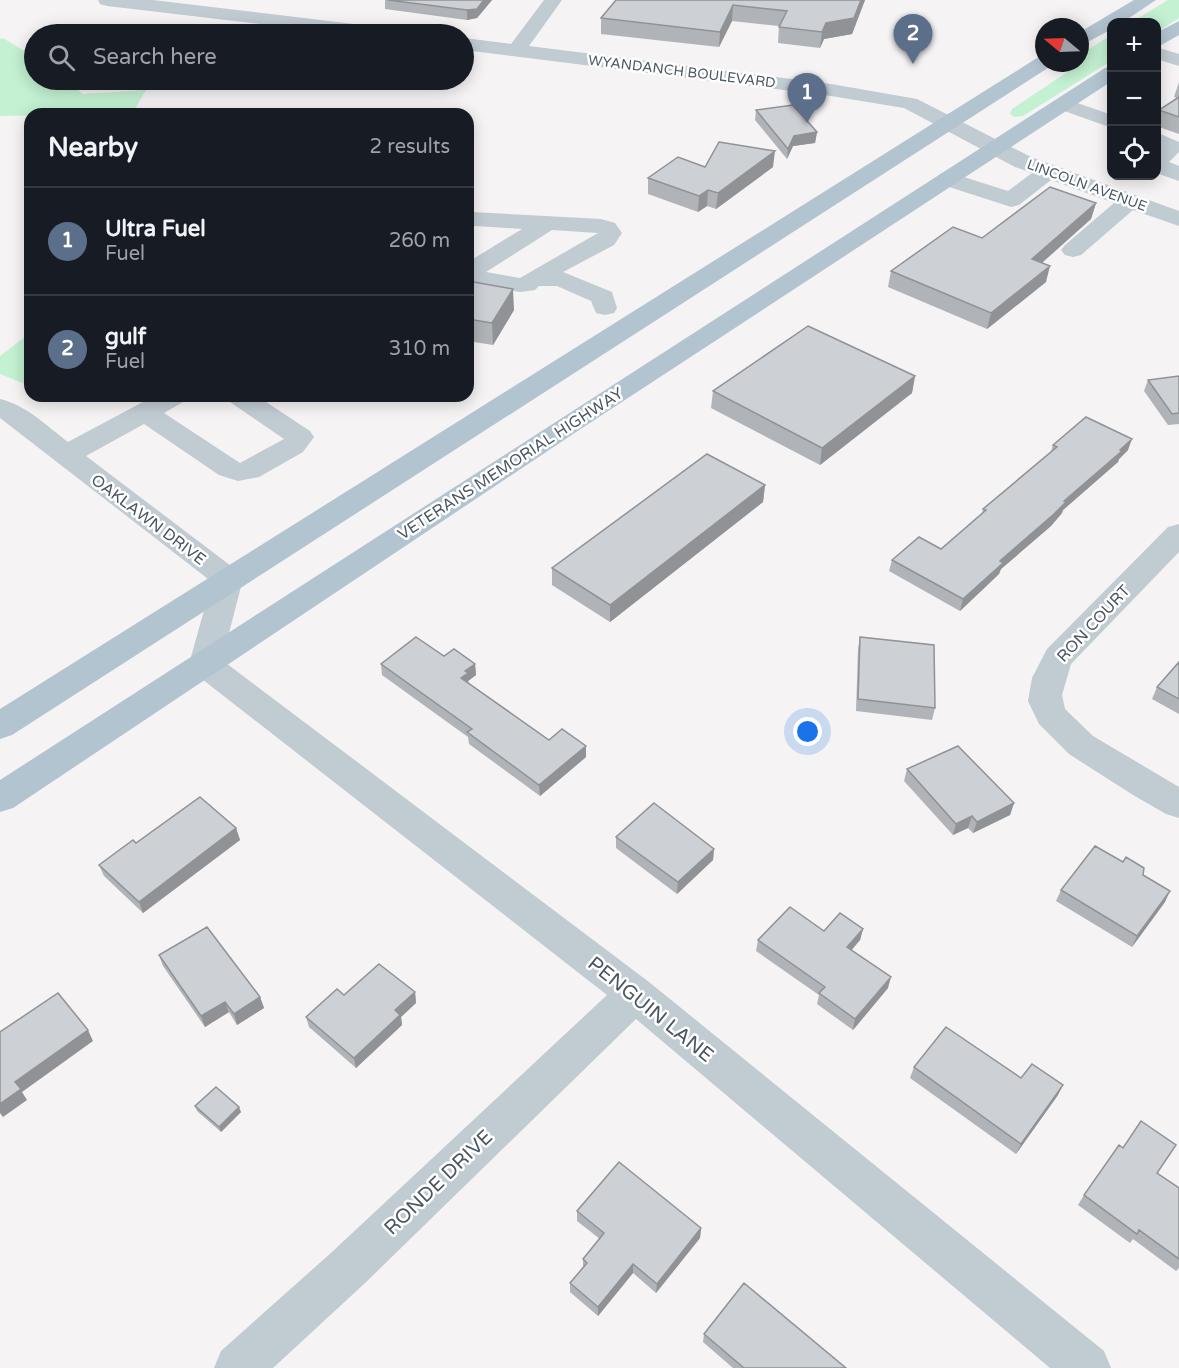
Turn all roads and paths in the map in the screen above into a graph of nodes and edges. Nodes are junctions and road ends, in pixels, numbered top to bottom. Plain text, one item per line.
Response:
1 (553, 0) edge
2 (1147, 0) edge
3 (118, 1) edge
4 (305, 24) edge
5 (1179, 27) edge
6 (1089, 35) edge
7 (1161, 39) edge
8 (474, 45) edge
9 (516, 50) junction
10 (1161, 55) edge
11 (1179, 60) edge
12 (1035, 68) edge
13 (1107, 75) edge
14 (1063, 104) junction
15 (1107, 120) edge
16 (948, 123) junction
17 (1161, 140) edge
18 (996, 148) junction
19 (1161, 158) edge
20 (1161, 167) edge
21 (1048, 171) junction
22 (1179, 174) edge
23 (948, 179) junction
24 (1011, 200) junction
25 (1130, 201) junction
26 (988, 217) dead end
27 (474, 219) edge
28 (1179, 219) edge
29 (547, 223) junction
30 (1072, 250) edge
31 (474, 271) edge
32 (474, 276) edge
33 (539, 278) junction
34 (637, 323) junction
35 (163, 402) edge
36 (248, 402) edge
37 (0, 406) edge
38 (145, 412) junction
39 (66, 455) junction
40 (1179, 534) edge
41 (228, 579) junction
42 (205, 664) junction
43 (0, 726) edge
44 (0, 798) edge
45 (1179, 804) edge
46 (634, 994) junction
47 (238, 1368) edge
48 (1087, 1368) edge

1 - 9 street
2 - 6 main road
3 - 4 street
5 - 7 main road
8 - 9 street, WYANDANCH BOULEVARD
9 - 16 street, WYANDANCH BOULEVARD
10 - 11 street
12 - 16 main road
13 - 14 main road, VETERANS MEMORIAL HIGHWAY
14 - 15 street
14 - 18 main road, VETERANS MEMORIAL HIGHWAY
16 - 18 street, WYANDANCH BOULEVARD
16 - 34 main road
17 - 19 street
18 - 21 street, LINCOLN AVENUE
18 - 23 main road, VETERANS MEMORIAL HIGHWAY
20 - 22 street
21 - 24 street
21 - 25 street, LINCOLN AVENUE
23 - 24 street
23 - 42 main road, VETERANS MEMORIAL HIGHWAY
24 - 26 street
25 - 28 street, LINCOLN AVENUE
25 - 30 street
27 - 29 street
29 - 31 street
29 - 33 street
32 - 33 street
33 - 34 street
34 - 41 main road
35 - 38 street
36 - 38 street
37 - 39 street, OAKLAWN DRIVE
38 - 39 street
39 - 41 street, OAKLAWN DRIVE
40 - 45 street, RON COURT
41 - 42 street
41 - 43 main road
42 - 44 main road, VETERANS MEMORIAL HIGHWAY
42 - 46 street, PENGUIN LANE
46 - 47 street, RONDE DRIVE
46 - 48 street, PENGUIN LANE

